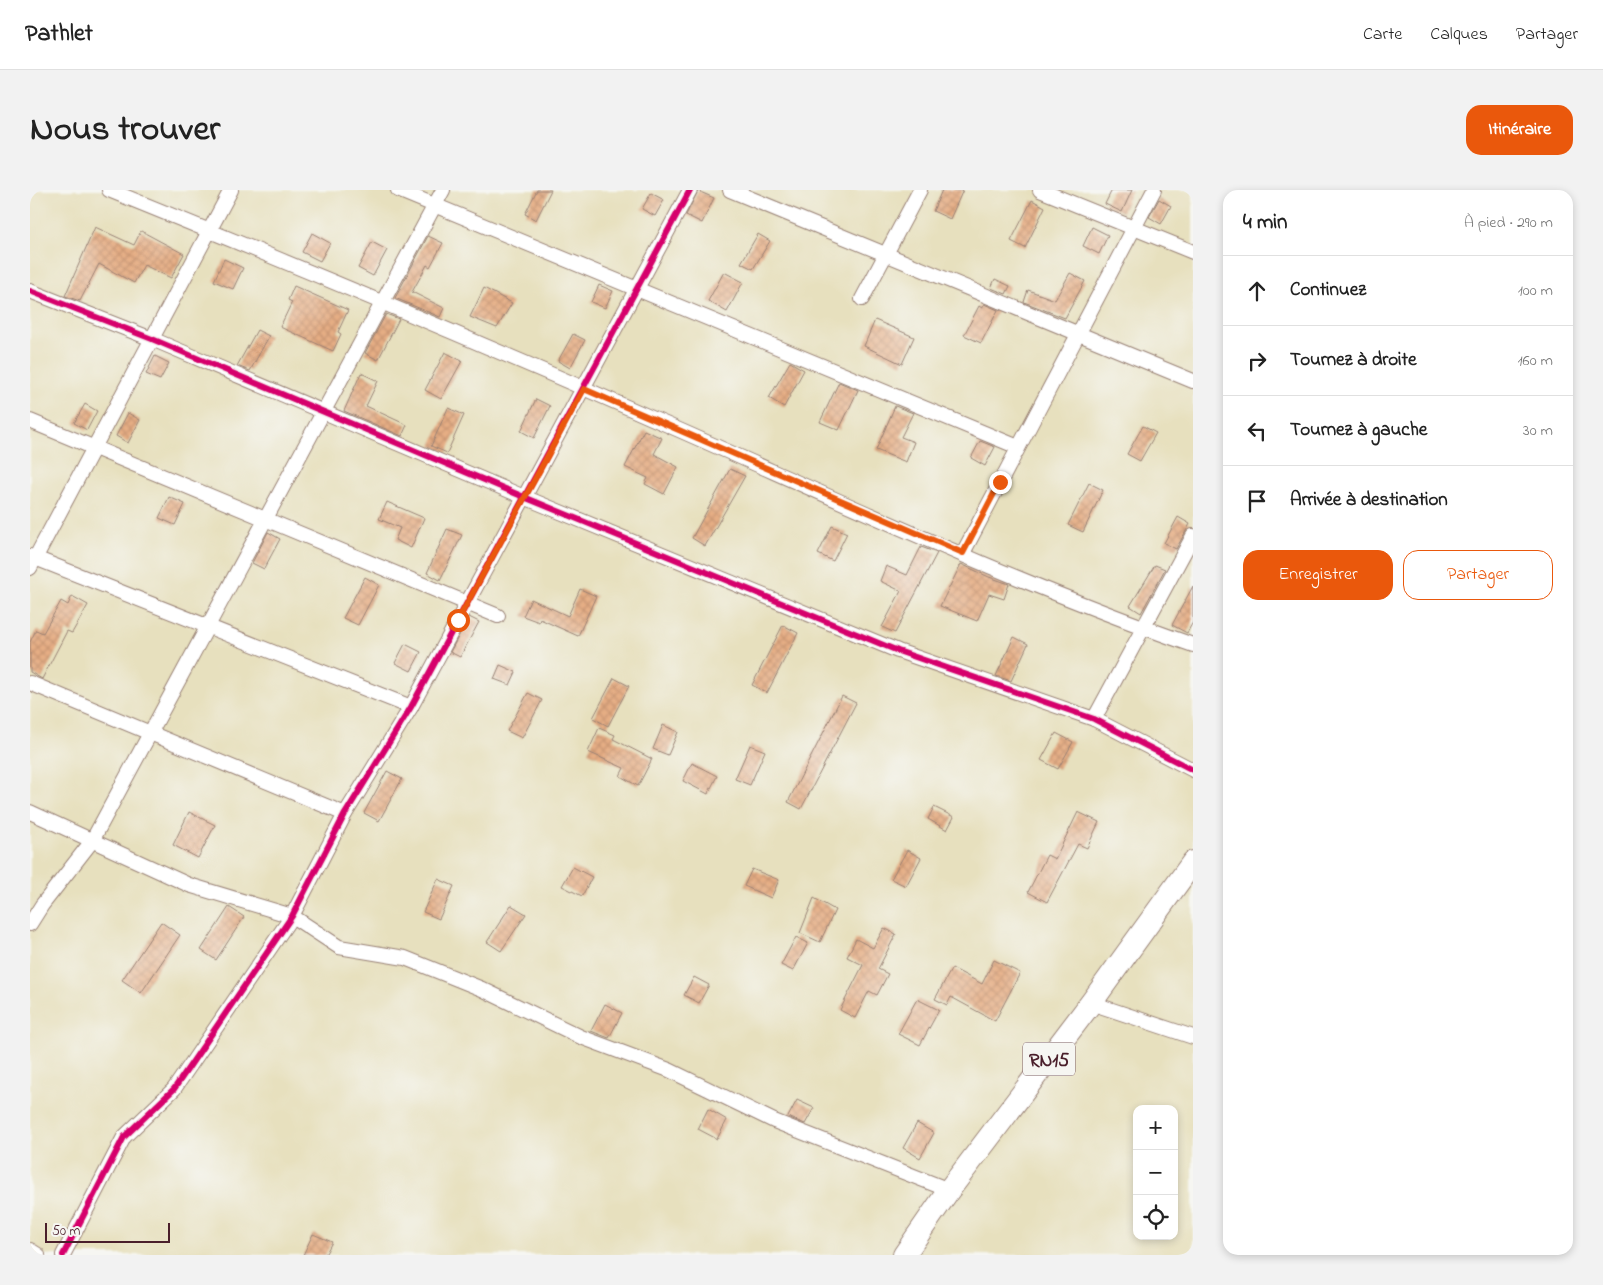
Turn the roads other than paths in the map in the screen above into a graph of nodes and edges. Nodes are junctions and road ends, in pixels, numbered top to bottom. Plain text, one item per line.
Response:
1 (109, 190) edge
2 (231, 190) edge
3 (398, 190) edge
4 (443, 190) edge
5 (690, 190) edge
6 (730, 190) edge
7 (920, 190) edge
8 (1040, 190) edge
9 (1154, 190) edge
10 (435, 205) junction
11 (1134, 228) junction
12 (210, 230) junction
13 (1193, 252) edge
14 (886, 254) junction
15 (637, 289) junction
16 (30, 291) edge
17 (862, 299) dead end
18 (383, 301) junction
19 (1076, 334) junction
20 (152, 339) junction
21 (1193, 381) edge
22 (584, 389) junction
23 (324, 411) junction
24 (30, 421) edge
25 (1018, 447) junction
26 (94, 448) junction
27 (524, 497) junction
28 (266, 519) junction
29 (1193, 536) edge
30 (963, 553) junction
31 (32, 561) edge
32 (468, 603) junction
33 (498, 616) dead end
34 (208, 626) junction
35 (1144, 627) junction
36 (1193, 644) edge
37 (30, 683) edge
38 (411, 707) junction
39 (1094, 719) junction
40 (150, 733) junction
41 (1193, 770) edge
42 (30, 812) edge
43 (345, 814) junction
44 (92, 841) junction
45 (1193, 862) edge
46 (292, 916) junction
47 (30, 924) edge
48 (1091, 1004) junction
49 (1193, 1038) edge
50 (949, 1190) junction
51 (30, 1250) edge
52 (38, 1255) edge
53 (63, 1255) edge
54 (904, 1255) edge

1 - 12 street
2 - 12 street
3 - 10 street
4 - 10 street
5 - 15 street
6 - 14 street
7 - 14 street
8 - 11 street
9 - 11 street
10 - 15 street
10 - 18 street
11 - 13 street
11 - 19 street
12 - 18 street
12 - 20 street
14 - 17 street
14 - 19 street
15 - 22 street
15 - 25 street
16 - 20 street
18 - 22 street
18 - 23 street
19 - 21 street
19 - 25 street
20 - 23 street
20 - 26 street
22 - 27 street
22 - 30 street
23 - 27 street
23 - 28 street
24 - 26 street
25 - 30 street
26 - 28 street
26 - 31 street
27 - 32 street
27 - 39 street
28 - 32 street
28 - 34 street
29 - 35 street
30 - 35 street
31 - 34 street
32 - 33 street
32 - 38 street
34 - 38 street
34 - 40 street
35 - 36 street
35 - 39 street
37 - 40 street
38 - 43 street
39 - 41 street
40 - 43 street
40 - 44 street
42 - 44 street
43 - 46 street
44 - 46 street
44 - 47 street
45 - 48 main road, RN15
46 - 50 street
46 - 53 street
48 - 49 street
48 - 50 main road, RN15
50 - 54 main road, RN15
51 - 52 street

